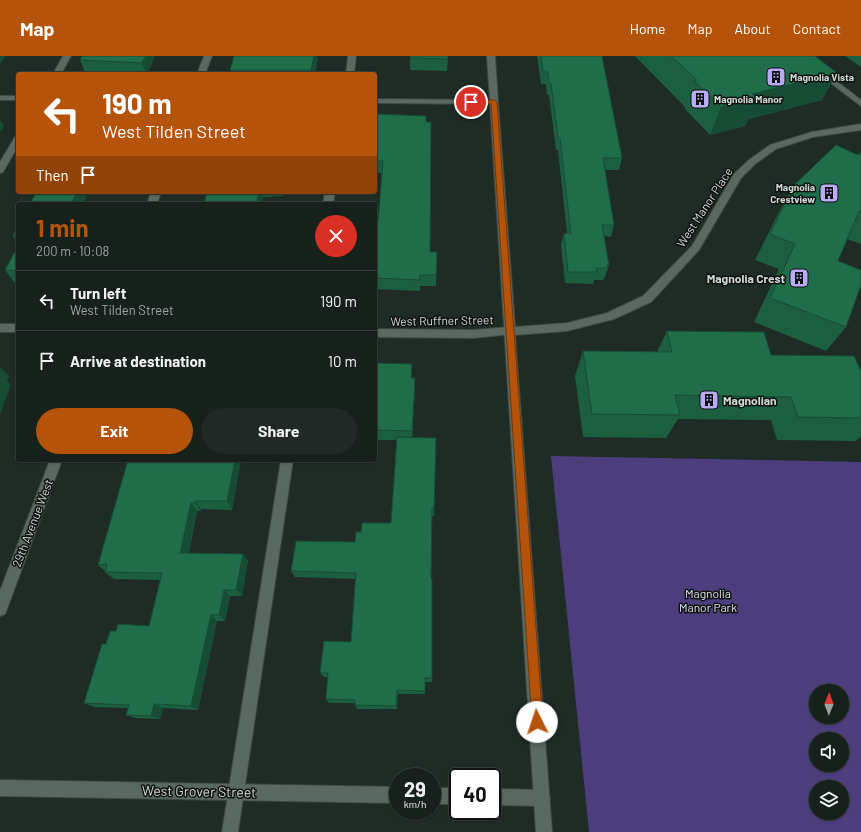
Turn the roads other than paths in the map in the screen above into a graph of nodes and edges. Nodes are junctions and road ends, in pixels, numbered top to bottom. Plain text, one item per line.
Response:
1 (68, 56) edge
2 (208, 56) edge
3 (352, 56) edge
4 (490, 56) edge
5 (799, 56) edge
6 (58, 72) edge
7 (202, 72) edge
8 (350, 72) edge
9 (0, 98) edge
10 (16, 98) edge
11 (377, 101) edge
12 (494, 102) junction
13 (861, 104) edge
14 (861, 127) edge
15 (16, 142) edge
16 (0, 170) edge
17 (0, 328) edge
18 (16, 328) edge
19 (509, 331) junction
20 (377, 333) edge
21 (55, 462) edge
22 (287, 462) edge
23 (0, 609) edge
24 (0, 788) edge
25 (236, 792) junction
26 (389, 795) edge
27 (501, 797) edge
28 (542, 798) junction
29 (230, 832) edge
30 (544, 832) edge

1 - 6 street
2 - 7 street
3 - 8 street
4 - 12 street
5 - 13 street
9 - 10 street
11 - 12 street
12 - 19 street
14 - 19 street, West Manor Place
15 - 16 street
17 - 18 street
19 - 20 street, West Ruffner Street
19 - 28 street
21 - 23 street, 29th Avenue West
22 - 25 street
24 - 25 street, West Grover Street
25 - 26 street, West Grover Street
25 - 29 street
27 - 28 street
28 - 30 street

